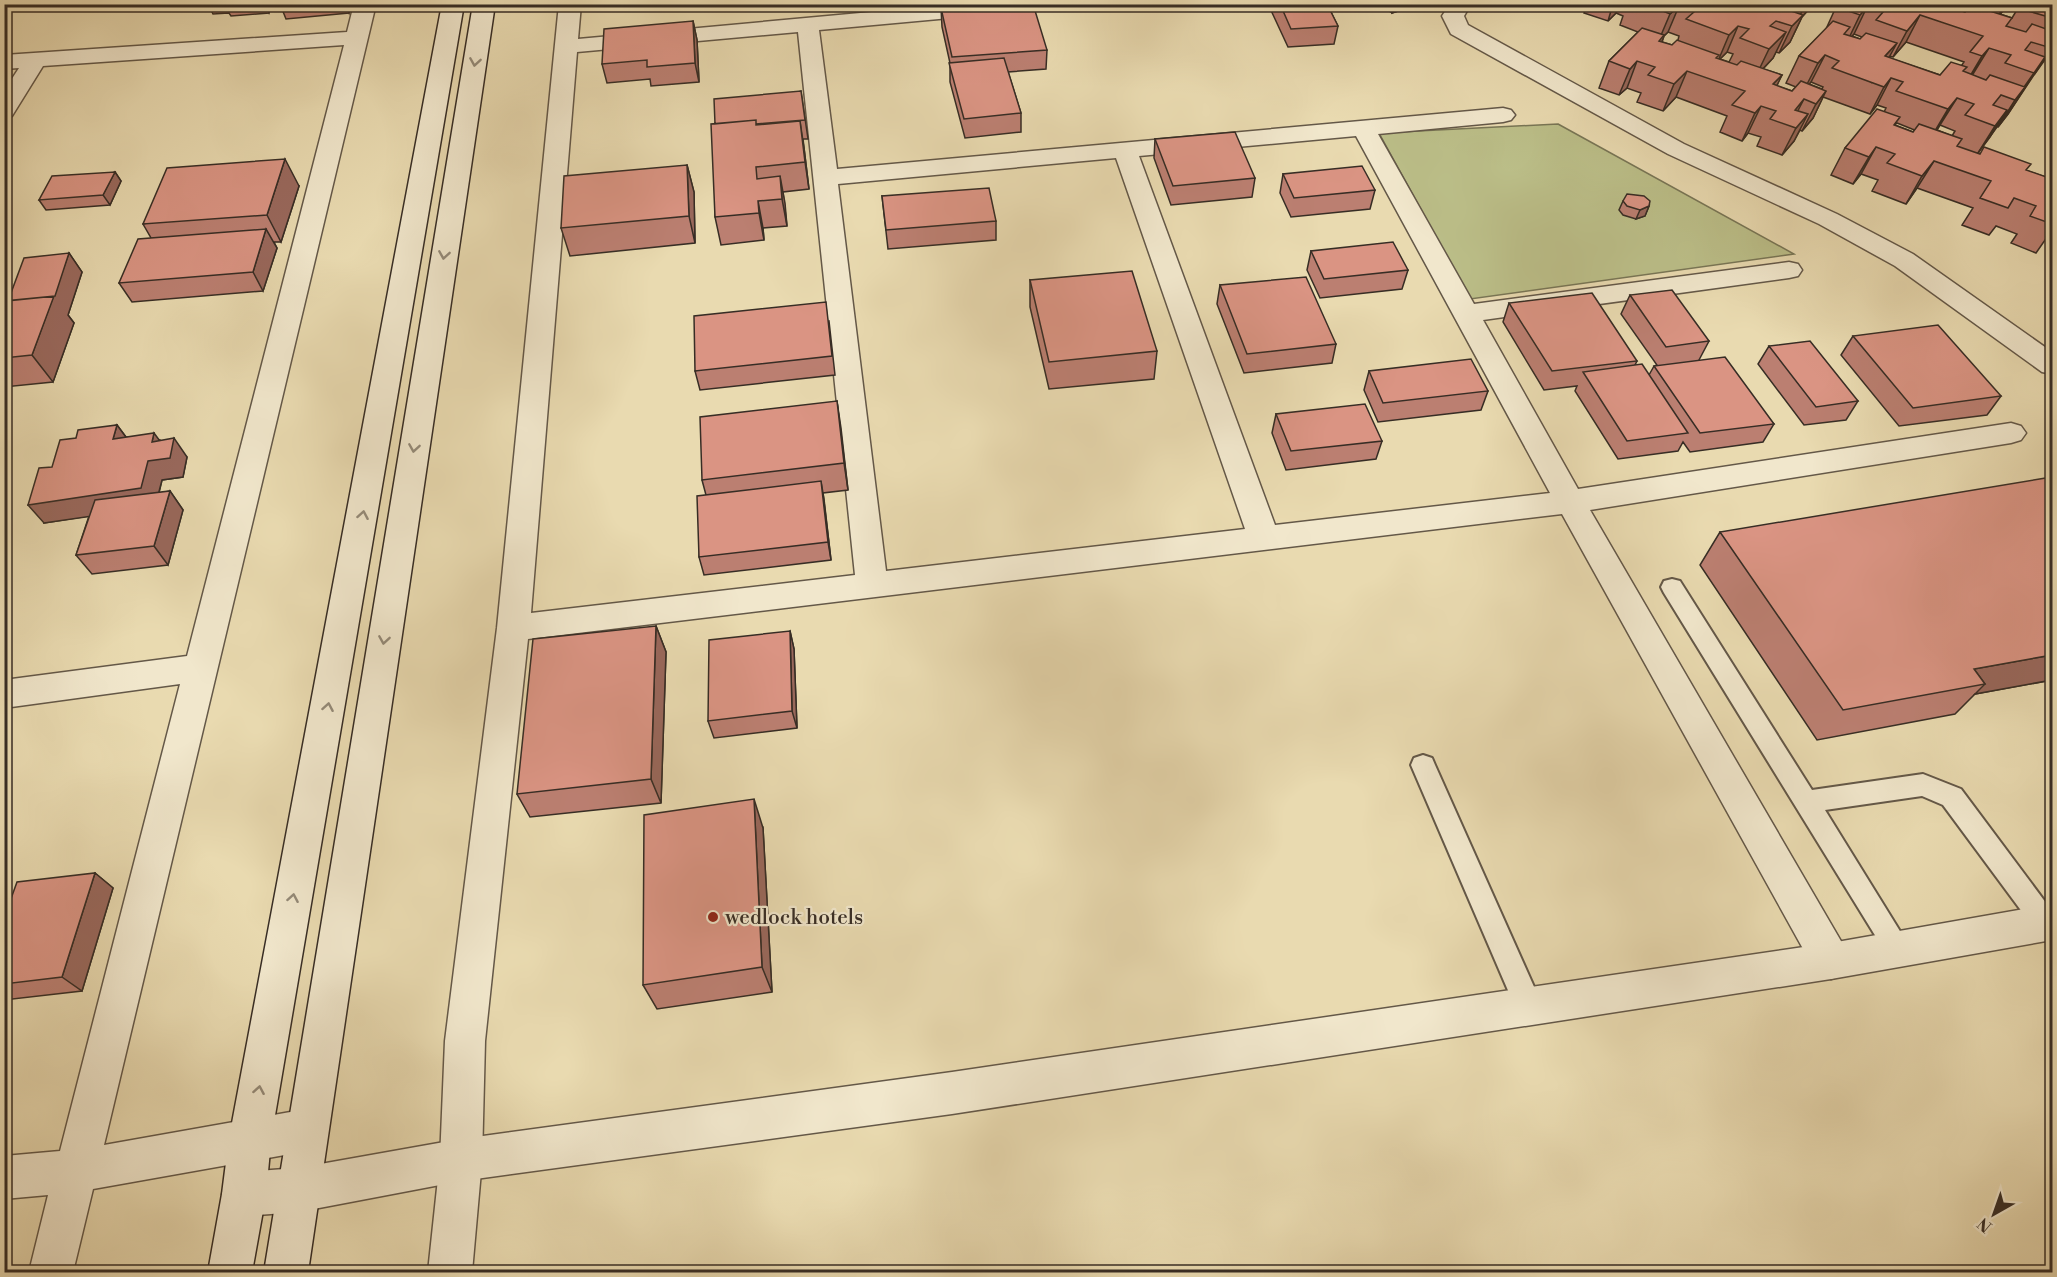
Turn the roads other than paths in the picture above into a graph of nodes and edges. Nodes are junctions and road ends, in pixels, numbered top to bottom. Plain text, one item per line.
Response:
1 (365, 4) edge
2 (453, 4) edge
3 (484, 4) edge
4 (570, 4) edge
5 (1036, 4) edge
6 (1461, 4) edge
7 (808, 26) junction
8 (356, 38) junction
9 (568, 46) junction
10 (35, 60) junction
11 (4, 62) edge
12 (4, 111) edge
13 (1503, 115) dead end
14 (1363, 127) junction
15 (1125, 150) junction
16 (824, 178) junction
17 (1789, 270) dead end
18 (1466, 314) junction
19 (2052, 365) edge
20 (2011, 434) dead end
21 (1570, 502) junction
22 (1264, 539) junction
23 (872, 586) junction
24 (1672, 587) dead end
25 (513, 628) junction
26 (200, 668) junction
27 (4, 694) edge
28 (1423, 765) dead end
29 (1805, 801) junction
30 (2049, 922) edge
31 (1898, 950) junction
32 (1831, 961) junction
33 (1529, 1007) junction
34 (307, 1130) junction
35 (250, 1139) junction
36 (461, 1160) junction
37 (78, 1171) junction
38 (4, 1178) edge
39 (298, 1191) junction
40 (244, 1194) junction
41 (51, 1272) edge
42 (230, 1272) edge
43 (286, 1272) edge
44 (450, 1272) edge

1 - 8 street
35 -> 2 street
3 -> 34 street
4 - 9 street
5 - 7 street
6 - 19 street
7 - 9 street
7 - 16 street
8 - 10 street
8 - 26 street
9 - 25 street
10 - 11 street
10 - 12 street
13 - 14 street
14 - 15 street
14 - 18 street
15 - 16 street
15 - 22 street
16 - 23 street
17 - 18 street
18 - 21 street
20 - 21 street
21 - 22 street
21 - 32 street
22 - 23 street
23 - 25 street
24 - 29 lane
25 - 36 street
26 - 27 street
26 - 37 street
28 - 33 lane
29 - 30 lane
29 - 31 lane
30 - 31 street
31 - 32 street
32 - 33 street
33 - 36 street
34 - 35 street
34 - 39 street
35 - 37 street
35 - 40 street
36 - 39 street
36 - 44 street
37 - 38 street
37 - 41 street
39 - 40 street
39 - 43 street
40 - 42 street

